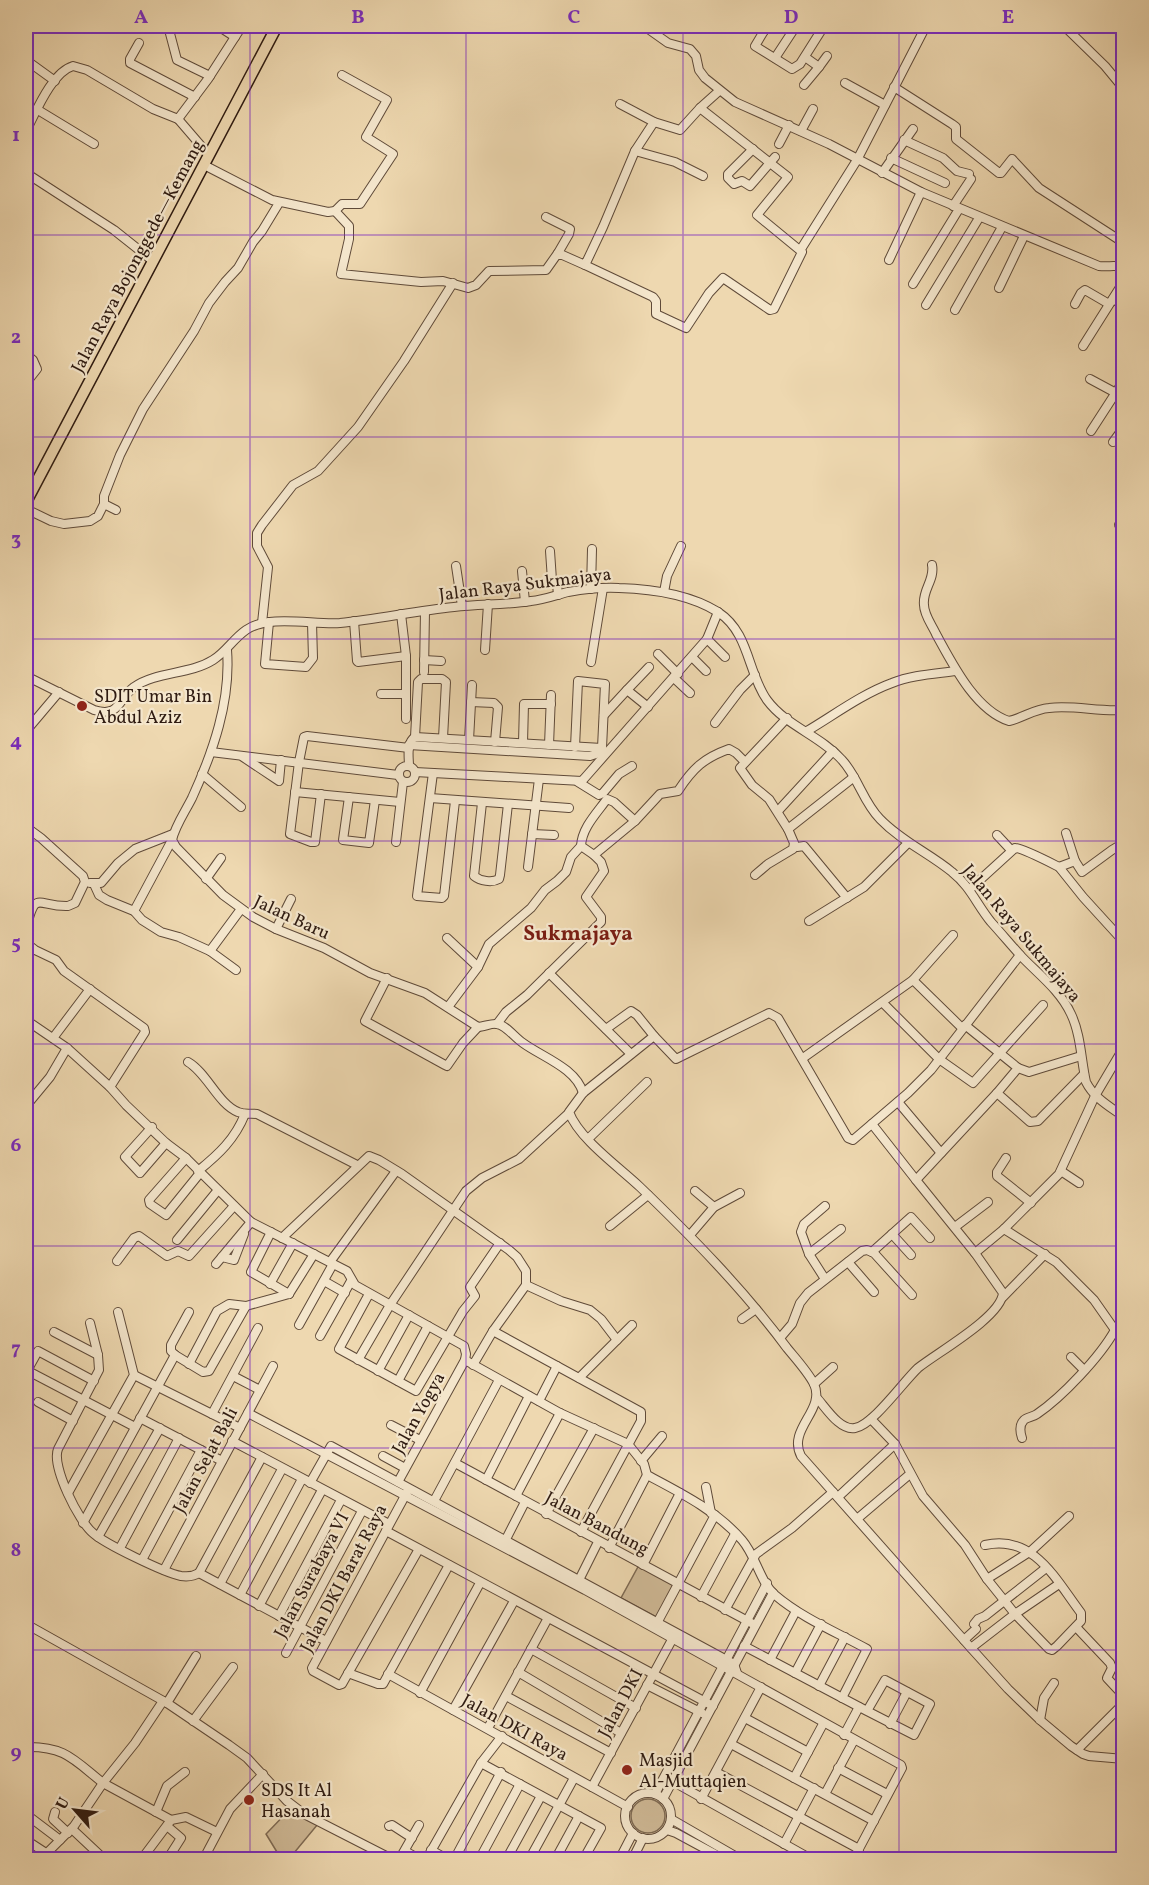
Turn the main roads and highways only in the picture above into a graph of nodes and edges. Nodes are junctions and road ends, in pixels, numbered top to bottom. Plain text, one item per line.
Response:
1 (277, 26) edge
2 (26, 502) edge

1 - 2 highway, Jalan Raya Bojonggede—Kemang

